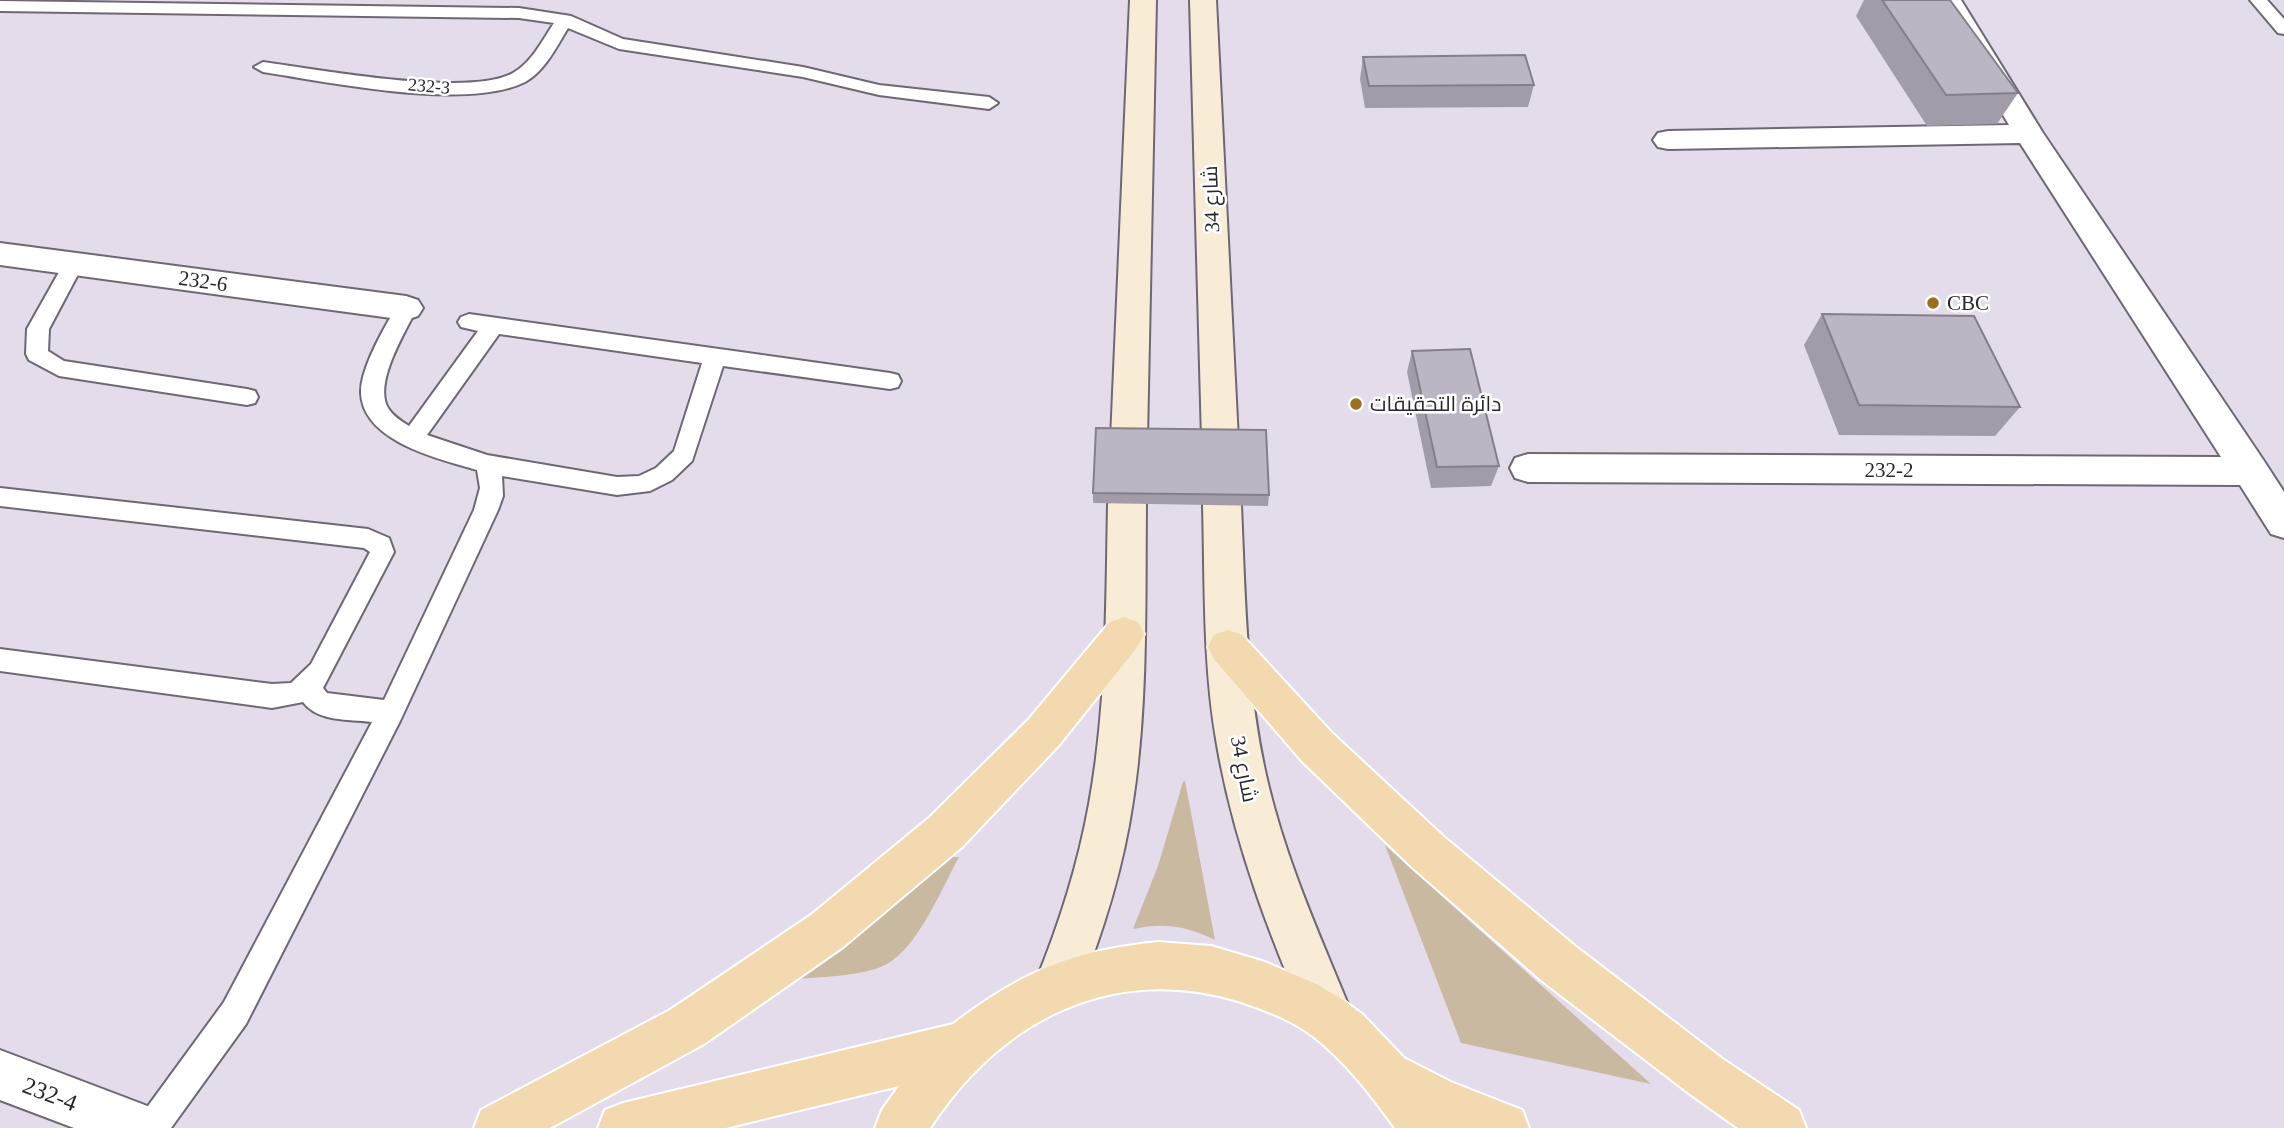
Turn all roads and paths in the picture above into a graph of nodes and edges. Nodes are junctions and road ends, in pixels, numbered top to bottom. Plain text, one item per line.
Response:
1 (1143, 0) edge
2 (1203, 0) edge
3 (1948, 0) edge
4 (2258, 0) edge
5 (0, 6) edge
6 (565, 20) junction
7 (2284, 29) edge
8 (263, 67) dead end
9 (989, 103) dead end
10 (2029, 134) junction
11 (1668, 140) dead end
12 (0, 254) edge
13 (74, 264) junction
14 (406, 308) joint
15 (469, 322) dead end
16 (493, 326) junction
17 (715, 357) junction
18 (890, 381) dead end
19 (247, 397) dead end
20 (412, 439) junction
21 (1129, 439) edge
22 (1220, 440) edge
23 (487, 464) junction
24 (1528, 468) dead end
25 (2251, 471) junction
26 (0, 497) edge
27 (1127, 504) edge
28 (1223, 505) edge
29 (2284, 523) edge
30 (1124, 634) junction
31 (1228, 646) junction
32 (0, 660) edge
33 (307, 687) junction
34 (391, 713) junction
35 (1059, 983) junction
36 (1329, 1019) junction
37 (961, 1046) junction
38 (0, 1075) edge
39 (1389, 1077) junction
40 (140, 1128) edge
41 (151, 1128) edge
42 (499, 1128) edge
43 (623, 1128) edge
44 (900, 1128) edge
45 (1425, 1128) edge
46 (1504, 1128) edge
47 (1781, 1128) edge

1 - 21 main road
2 - 22 main road, شارع 34
3 - 10 street
4 - 7 lane
5 - 6 lane
6 - 8 lane, 232-3
6 - 9 lane
10 - 11 street
10 - 25 street
12 - 13 street, 232-6
13 - 14 street, 232-6
13 - 19 lane
14 - 20 lane
15 - 16 lane
16 - 17 lane
16 - 20 lane
17 - 18 lane
17 - 23 lane
20 - 23 lane
23 - 34 lane
24 - 25 street, 232-2
25 - 29 street
26 - 33 lane
27 - 30 main road
28 - 31 main road, شارع 34
30 - 35 main road
30 - 42 main road
31 - 36 main road, شارع 34
31 - 47 main road
32 - 33 lane
33 - 34 lane
34 - 41 lane
35 - 36 main road
35 - 37 main road
36 - 39 main road
37 - 43 main road
37 - 44 main road
38 - 40 street, 232-4
39 - 45 main road
39 - 46 main road

